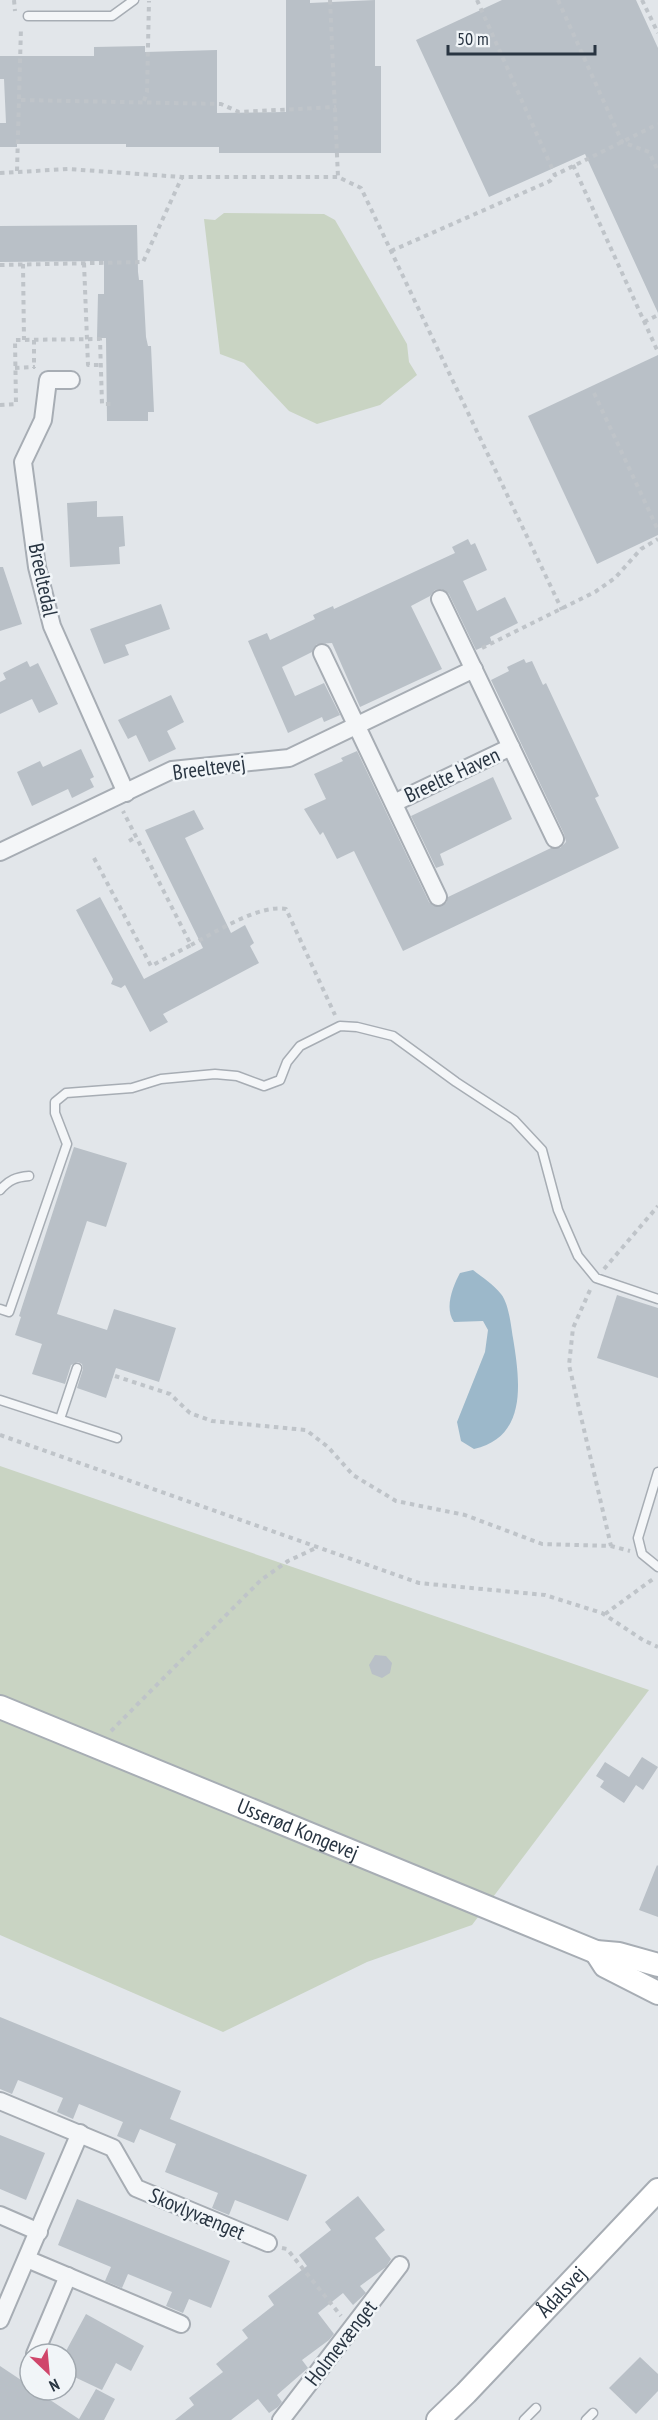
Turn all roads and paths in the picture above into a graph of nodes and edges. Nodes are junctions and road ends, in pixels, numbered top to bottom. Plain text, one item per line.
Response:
1 (134, 0) edge
2 (149, 0) edge
3 (330, 0) edge
4 (477, 0) edge
5 (558, 0) edge
6 (642, 0) edge
7 (28, 16) joint
8 (658, 33) edge
9 (21, 100) junction
10 (144, 101) junction
11 (336, 107) junction
12 (658, 124) edge
13 (622, 142) junction
14 (573, 165) junction
15 (17, 171) junction
16 (658, 171) edge
17 (0, 173) edge
18 (555, 175) junction
19 (182, 177) junction
20 (338, 177) junction
21 (391, 251) junction
22 (84, 263) junction
23 (23, 264) junction
24 (0, 265) edge
25 (658, 315) edge
26 (644, 321) junction
27 (24, 340) dead end
28 (34, 340) dead end
29 (658, 352) edge
30 (101, 365) dead end
31 (34, 368) dead end
32 (71, 380) dead end
33 (594, 393) dead end
34 (658, 530) edge
35 (658, 539) edge
36 (440, 599) dead end
37 (562, 610) junction
38 (322, 652) dead end
39 (471, 662) junction
40 (356, 725) junction
41 (511, 747) junction
42 (121, 795) junction
43 (394, 803) junction
44 (136, 837) junction
45 (555, 839) dead end
46 (129, 841) dead end
47 (0, 852) edge
48 (94, 858) dead end
49 (438, 897) dead end
50 (191, 945) junction
51 (340, 1026) junction
52 (29, 1176) dead end
53 (0, 1190) edge
54 (658, 1206) edge
55 (596, 1278) junction
56 (658, 1299) edge
57 (0, 1309) edge
58 (77, 1368) dead end
59 (115, 1376) dead end
60 (0, 1400) edge
61 (60, 1419) junction
62 (0, 1435) edge
63 (117, 1438) dead end
64 (658, 1472) edge
65 (611, 1546) junction
66 (318, 1547) junction
67 (642, 1554) junction
68 (658, 1568) edge
69 (658, 1575) edge
70 (605, 1614) junction
71 (658, 1647) edge
72 (0, 1707) edge
73 (96, 1747) junction
74 (596, 1952) junction
75 (658, 1965) edge
76 (658, 1993) edge
77 (0, 2101) edge
78 (80, 2133) junction
79 (658, 2190) edge
80 (0, 2215) edge
81 (39, 2232) junction
82 (268, 2243) joint
83 (27, 2259) junction
84 (400, 2265) dead end
85 (68, 2276) junction
86 (0, 2320) edge
87 (181, 2324) dead end
88 (351, 2329) junction
89 (40, 2342) edge
90 (466, 2393) junction
91 (536, 2408) dead end
92 (593, 2413) dead end
93 (281, 2420) edge
94 (438, 2420) edge
95 (451, 2420) edge
96 (524, 2420) edge
97 (586, 2420) edge

1 - 7 lane
2 - 10 path
3 - 11 path
4 - 18 path
5 - 13 path
6 - 8 path
7 - 9 path
9 - 10 path
9 - 15 path
10 - 11 path
11 - 20 path
12 - 13 path
13 - 14 path
13 - 16 path
14 - 18 path
14 - 26 path
15 - 17 path
15 - 19 path
18 - 21 path
19 - 20 path
19 - 22 path
20 - 21 path
21 - 37 path
22 - 23 path
22 - 30 path
23 - 24 path
23 - 27 path
25 - 26 path
26 - 29 path
28 - 31 path
32 - 42 street, Breeltedal
33 - 34 path
35 - 37 path
36 - 39 street, Breelte Haven
37 - 39 path
38 - 40 street, Breelte Haven
39 - 40 street
39 - 41 street, Breelte Haven
40 - 42 street, Breeltevej
40 - 43 street, Breelte Haven
41 - 43 street, Breelte Haven
41 - 45 street, Breelte Haven
42 - 44 path
42 - 47 street, Breeltevej
43 - 49 street, Breelte Haven
44 - 46 path
44 - 50 path
48 - 50 path
50 - 51 path
51 - 55 lane
51 - 57 lane
52 - 53 lane
54 - 55 path
55 - 56 lane
55 - 65 path
58 - 61 lane
59 - 65 path
60 - 61 lane
61 - 63 lane
62 - 66 path
64 - 67 lane
65 - 67 path
66 - 70 path
66 - 73 path
67 - 68 lane
69 - 70 path
70 - 71 path
72 - 73 main road, Usserød Kongevej
73 - 74 main road, Usserød Kongevej
74 - 75 main road, Usserød Kongevej
74 - 76 main road, Usserød Kongevej
77 - 78 street, Skovlyvænget
78 - 81 street
78 - 82 street, Skovlyvænget
79 - 90 main road, Ådalsvej
80 - 81 street
81 - 83 street
82 - 88 path
83 - 85 street
83 - 86 street
84 - 88 street, Holmevænget
85 - 87 street
85 - 89 street
88 - 93 street, Holmevænget
90 - 94 main road, Ådalsvej
90 - 95 main road, Ådalsvej
91 - 96 lane
92 - 97 lane

